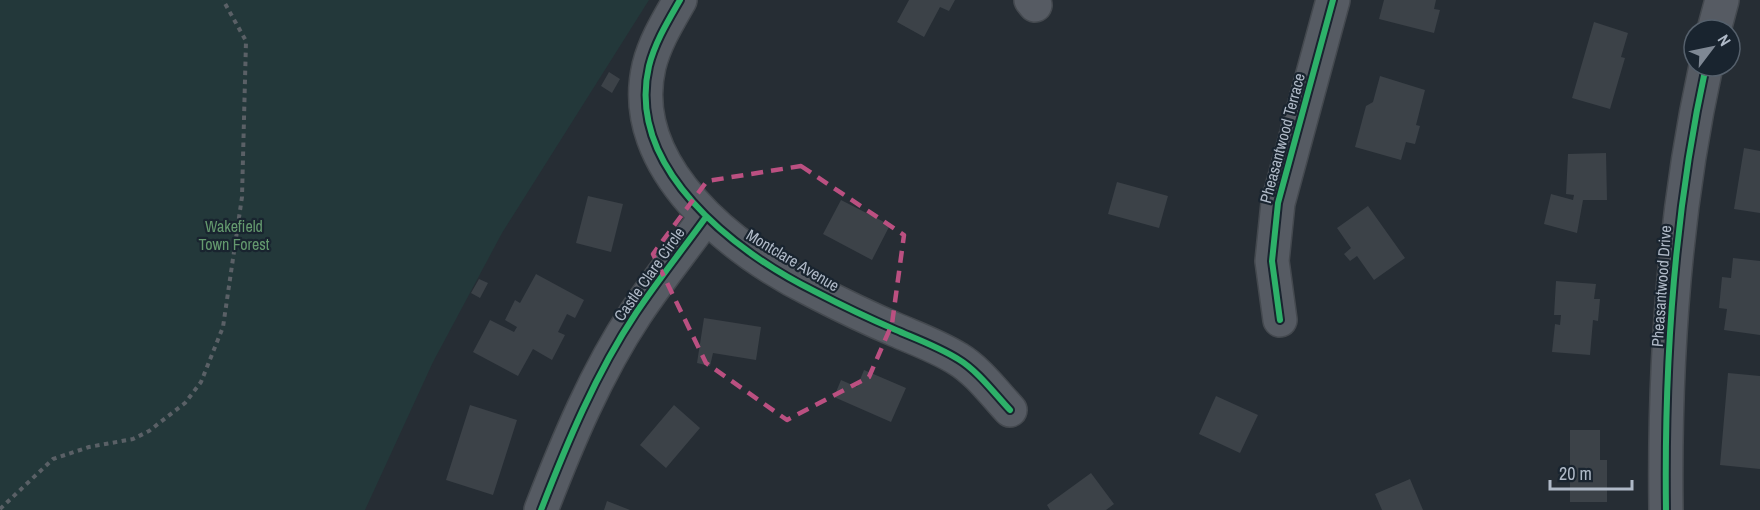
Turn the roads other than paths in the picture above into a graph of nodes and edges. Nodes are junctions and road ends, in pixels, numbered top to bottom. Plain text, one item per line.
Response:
1 (680, 0) edge
2 (1333, 0) edge
3 (1722, 0) edge
4 (1717, 18) edge
5 (1704, 78) edge
6 (706, 217) junction
7 (1280, 320) dead end
8 (1010, 410) dead end
9 (541, 510) edge
10 (1666, 510) edge

1 - 6 street, Montclare Avenue
2 - 7 street, Pheasantwood Terrace
3 - 4 street
5 - 10 street, Pheasantwood Drive
6 - 8 street, Montclare Avenue
6 - 9 street, Castle Clare Circle

